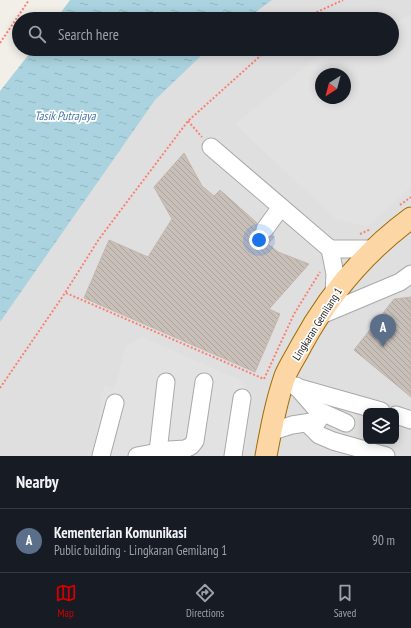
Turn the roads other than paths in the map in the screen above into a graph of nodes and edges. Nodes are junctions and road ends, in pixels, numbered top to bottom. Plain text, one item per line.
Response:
1 (211, 147) road end
2 (281, 207) junction
3 (411, 218) edge
4 (265, 230) dead end
5 (330, 248) junction
6 (374, 249) junction
7 (411, 274) edge
8 (334, 294) junction
9 (319, 316) junction
10 (292, 379) junction
11 (166, 382) dead end
12 (204, 382) dead end
13 (242, 398) dead end
14 (115, 403) dead end
15 (373, 408) edge
16 (399, 416) edge
17 (411, 420) edge
18 (307, 422) junction
19 (270, 432) junction
20 (158, 452) junction
21 (101, 456) edge
22 (137, 456) edge
23 (233, 456) edge
24 (266, 456) edge
25 (386, 456) edge

1 - 2 street
2 - 4 street
2 - 5 street
3 - 6 main road, Lingkaran Gemilang 1
5 - 6 street
5 - 8 street
6 - 8 main road, Lingkaran Gemilang 1
7 - 9 street
8 - 9 main road, Lingkaran Gemilang 1
9 - 10 main road, Lingkaran Gemilang 1
10 - 15 street
10 - 18 street
10 - 19 main road, Lingkaran Gemilang 1
11 - 20 street
12 - 20 street
13 - 23 street
14 - 21 street
16 - 17 street
18 - 19 street
18 - 25 street
19 - 24 main road, Lingkaran Gemilang 1
20 - 22 street

